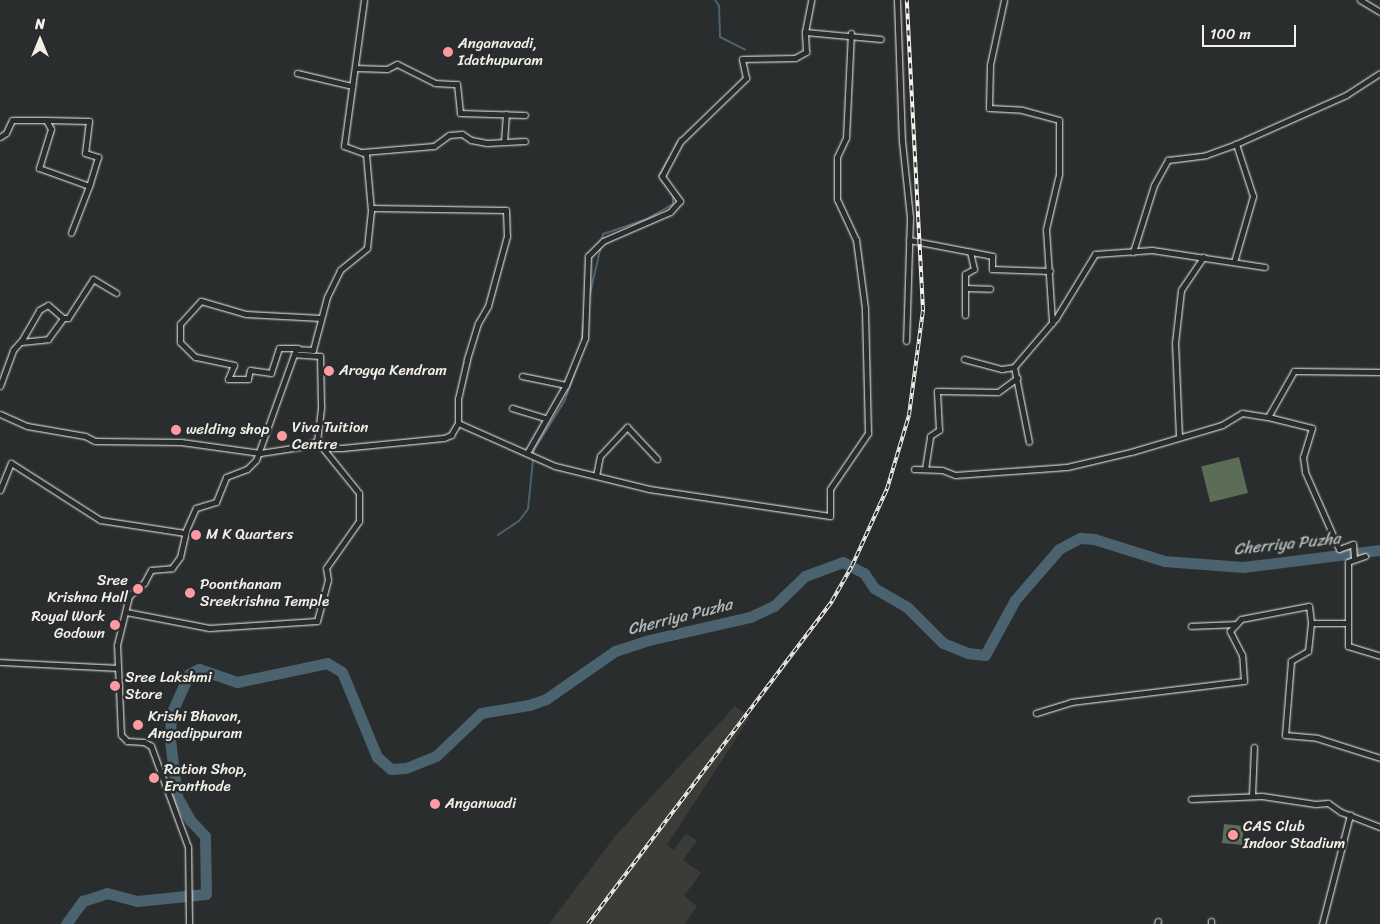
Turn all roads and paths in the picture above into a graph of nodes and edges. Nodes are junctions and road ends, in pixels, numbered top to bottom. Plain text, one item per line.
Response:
1 (364, 0) edge
2 (811, 0) edge
3 (897, 0) edge
4 (1004, 0) edge
5 (1360, 0) edge
6 (1380, 12) edge
7 (805, 32) junction
8 (850, 35) junction
9 (881, 39) dead end
10 (355, 68) junction
11 (297, 73) dead end
12 (1380, 73) edge
13 (352, 86) junction
14 (506, 114) junction
15 (525, 115) dead end
16 (46, 120) junction
17 (0, 137) edge
18 (525, 141) dead end
19 (504, 142) junction
20 (1236, 144) junction
21 (360, 152) junction
22 (89, 186) junction
23 (371, 208) junction
24 (70, 233) dead end
25 (909, 240) junction
26 (970, 251) junction
27 (1133, 252) junction
28 (1203, 257) junction
29 (1234, 262) junction
30 (1265, 267) dead end
31 (1050, 271) junction
32 (965, 288) junction
33 (990, 289) dead end
34 (116, 293) dead end
35 (965, 315) dead end
36 (63, 318) junction
37 (321, 318) junction
38 (1052, 323) junction
39 (906, 341) dead end
40 (21, 342) junction
41 (298, 348) junction
42 (294, 354) junction
43 (964, 359) dead end
44 (1014, 367) junction
45 (1380, 372) edge
46 (522, 376) dead end
47 (1017, 378) junction
48 (566, 385) junction
49 (0, 386) edge
50 (512, 408) dead end
51 (0, 414) edge
52 (544, 418) junction
53 (1268, 418) junction
54 (458, 423) junction
55 (1179, 437) junction
56 (317, 441) junction
57 (1029, 442) dead end
58 (260, 453) junction
59 (527, 453) junction
60 (656, 459) dead end
61 (914, 469) dead end
62 (925, 469) junction
63 (596, 476) junction
64 (0, 490) edge
65 (186, 533) junction
66 (1365, 556) dead end
67 (1354, 558) junction
68 (126, 612) junction
69 (1311, 623) junction
70 (1348, 623) junction
71 (1236, 624) junction
72 (1192, 626) dead end
73 (1380, 656) edge
74 (0, 662) edge
75 (117, 668) junction
76 (1036, 713) dead end
77 (1254, 747) dead end
78 (1380, 758) edge
79 (1252, 796) junction
80 (1191, 799) dead end
81 (1350, 815) junction
82 (1380, 827) edge
83 (189, 924) edge
84 (1322, 924) edge

1 - 10 street
2 - 7 street
3 - 25 street
4 - 31 street
5 - 6 street
7 - 8 street
7 - 48 street
8 - 9 street
8 - 63 street
10 - 13 street
10 - 14 street
11 - 13 street
12 - 20 street
13 - 21 street
14 - 15 street
14 - 19 street
16 - 17 street
16 - 22 street
16 - 22 street
18 - 19 street
19 - 21 street
20 - 27 street
20 - 29 street
21 - 23 street
22 - 24 street
23 - 37 street
23 - 54 street
25 - 26 street
25 - 39 street
26 - 31 street
26 - 32 street
27 - 28 street
27 - 38 street
28 - 29 street
28 - 55 street
29 - 30 street
31 - 38 street
32 - 33 street
32 - 35 street
34 - 36 street
36 - 40 street
36 - 40 street
37 - 41 street
37 - 41 street
38 - 44 street
40 - 49 street
41 - 42 street
42 - 56 street
42 - 58 street
43 - 44 street
44 - 47 street
45 - 53 street
46 - 48 street
47 - 57 street
47 - 62 street
48 - 52 street
50 - 52 street
51 - 58 street
52 - 59 street
53 - 55 street
53 - 67 street
54 - 56 street
54 - 59 street
55 - 62 street
56 - 58 street
56 - 68 street
58 - 65 street
59 - 63 street
60 - 63 street
61 - 62 street
64 - 65 street
65 - 68 street
66 - 67 street
67 - 70 street
68 - 75 street
69 - 70 street
69 - 71 street
69 - 78 street
70 - 73 street
71 - 72 street
71 - 76 street
74 - 75 street
75 - 83 street
77 - 79 street
79 - 80 street
79 - 81 street
81 - 82 street
81 - 84 street

